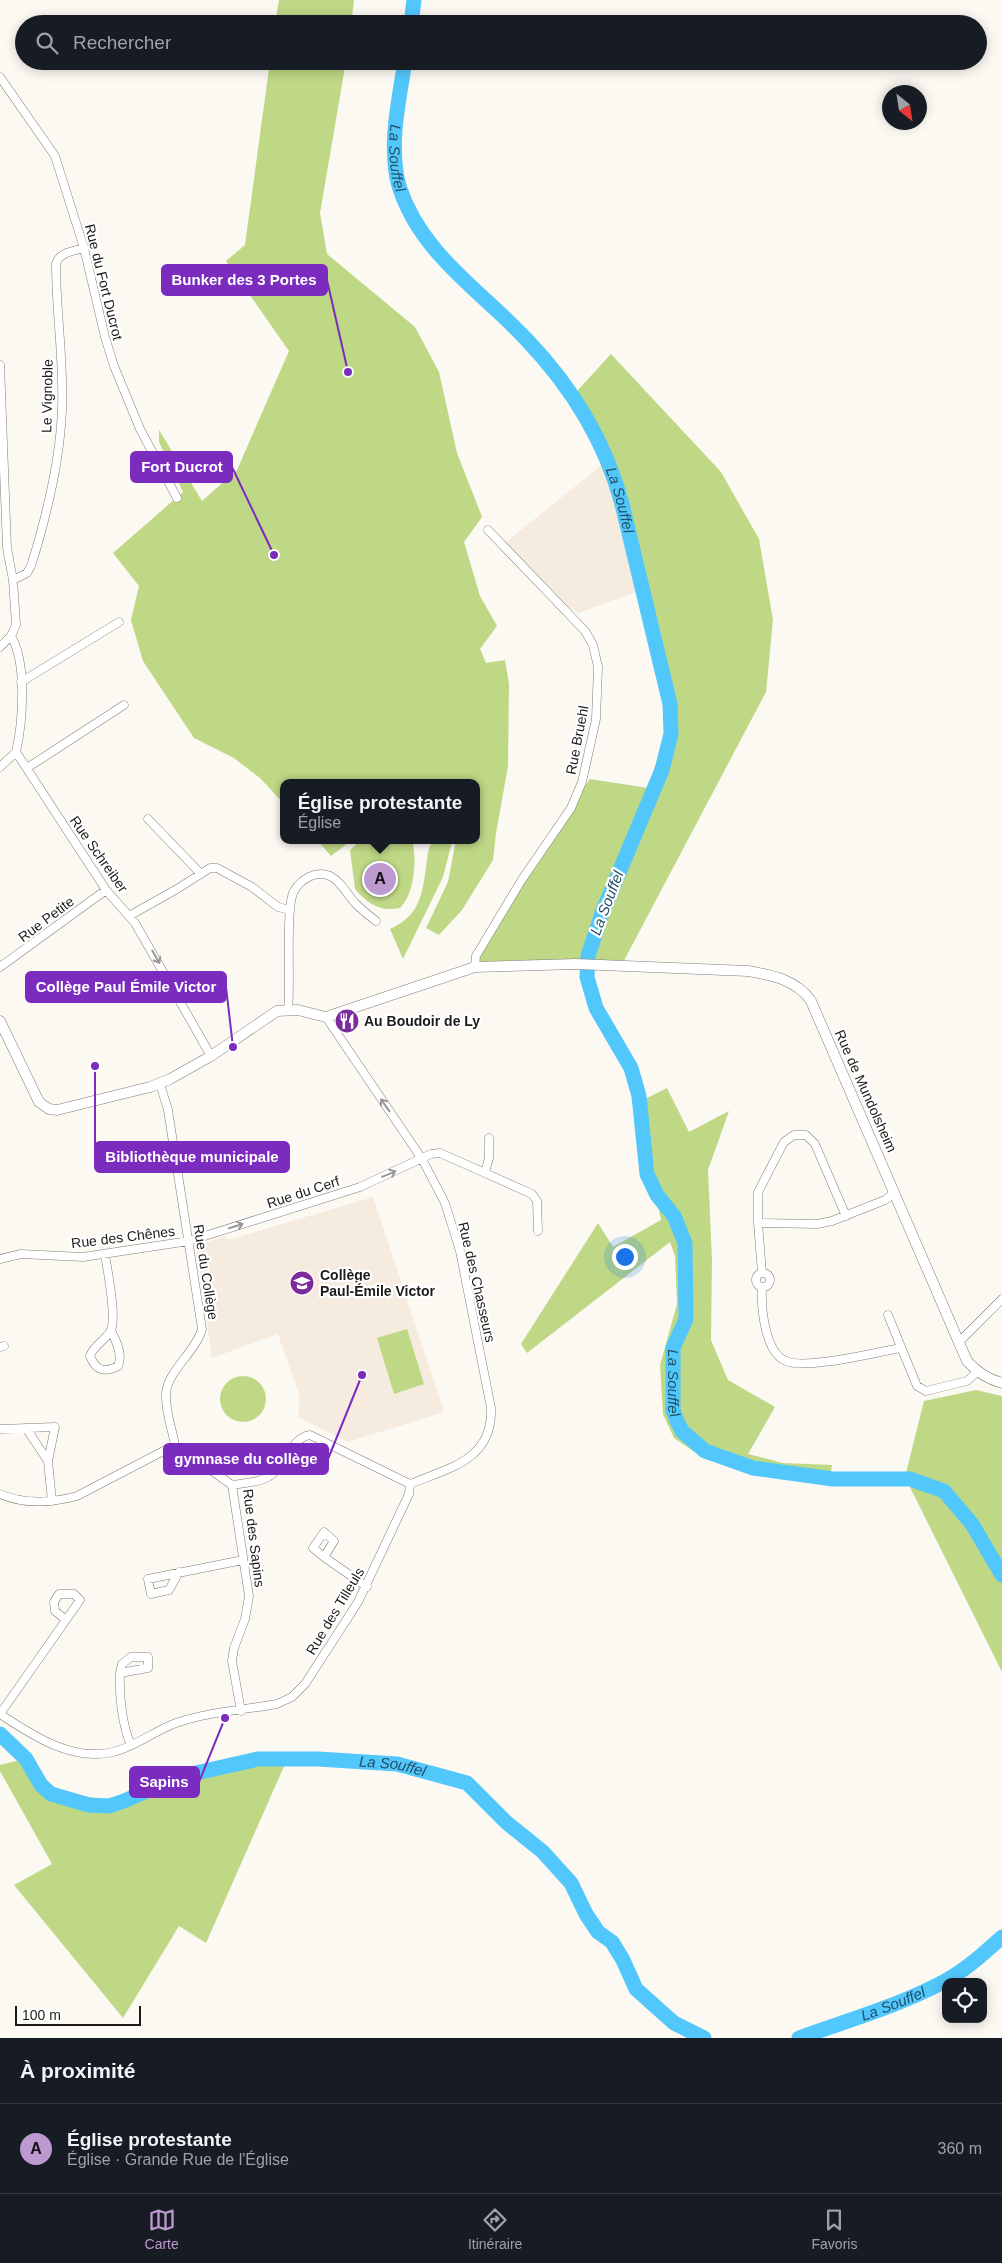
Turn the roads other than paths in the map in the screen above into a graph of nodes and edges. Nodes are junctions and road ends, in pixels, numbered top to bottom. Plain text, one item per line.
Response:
1 (0, 77) edge
2 (84, 248) junction
3 (0, 365) edge
4 (177, 498) dead end
5 (488, 530) dead end
6 (13, 580) junction
7 (120, 622) dead end
8 (11, 636) junction
9 (0, 647) edge
10 (18, 653) junction
11 (21, 682) junction
12 (124, 705) dead end
13 (16, 752) junction
14 (0, 767) edge
15 (27, 768) junction
16 (148, 819) dead end
17 (201, 874) junction
18 (106, 890) junction
19 (290, 910) junction
20 (129, 916) junction
21 (376, 921) dead end
22 (0, 967) edge
23 (475, 968) junction
24 (288, 1009) junction
25 (326, 1017) junction
26 (0, 1021) edge
27 (211, 1056) junction
28 (160, 1084) junction
29 (490, 1138) dead end
30 (422, 1159) junction
31 (485, 1172) junction
32 (893, 1194) junction
33 (846, 1216) junction
34 (758, 1223) junction
35 (538, 1231) dead end
36 (189, 1241) junction
37 (105, 1254) junction
38 (0, 1259) edge
39 (1002, 1299) edge
40 (888, 1316) dead end
41 (111, 1332) junction
42 (958, 1343) junction
43 (901, 1348) junction
44 (977, 1372) junction
45 (1002, 1383) edge
46 (26, 1428) junction
47 (0, 1429) edge
48 (175, 1445) junction
49 (48, 1461) junction
50 (410, 1484) junction
51 (232, 1485) junction
52 (0, 1494) edge
53 (52, 1501) junction
54 (324, 1557) dead end
55 (243, 1560) junction
56 (179, 1572) dead end
57 (367, 1587) junction
58 (66, 1620) dead end
59 (120, 1673) dead end
60 (241, 1711) junction
61 (0, 1714) edge
62 (132, 1745) junction

1 - 2 street, Rue du Fort Ducrot
2 - 4 street, Rue du Fort Ducrot
2 - 6 street, Le Vignoble
3 - 6 street
5 - 23 street, Rue Bruehl
6 - 8 street
7 - 11 street
8 - 9 street
8 - 10 street
9 - 10 street
10 - 11 street
11 - 13 street
12 - 15 street
13 - 14 street
13 - 15 street, Rue Schreiber
15 - 18 street, Rue Schreiber
16 - 17 street
17 - 19 street
17 - 20 street
18 - 20 street, Rue Schreiber
18 - 22 street, Rue Petite
19 - 21 street
19 - 24 street
20 -> 27 street, Rue Schreiber
23 - 25 street, Rue de Mundolsheim
23 - 32 street, Rue de Mundolsheim
24 - 25 street
24 - 27 street
30 -> 25 street, Rue des Chasseurs
26 - 28 street
27 - 28 street
28 - 36 street, Rue du Collège
29 - 31 street
30 - 31 street, Rue du Cerf
36 -> 30 street, Rue du Cerf
30 - 50 street, Rue des Chasseurs
31 - 35 street, Rue du Cerf
32 - 33 street
32 - 42 street, Rue de Mundolsheim
33 - 34 street
33 - 34 street
34 - 43 street
36 - 37 street, Rue des Chênes
36 - 48 street, Rue du Collège
37 - 38 street, Rue des Chênes
37 - 41 street
39 - 42 street
40 - 43 street
41 - 41 street
42 - 44 street, Rue de Mundolsheim
43 - 44 street
44 - 45 street
46 - 47 street
46 - 49 street
46 - 49 street
48 - 51 street
48 - 53 street
49 - 53 street
50 - 51 street, Rue des Sapins
50 - 57 street, Rue des Tilleuls
51 - 55 street, Rue des Sapins
52 - 53 street
54 - 57 street
55 - 56 street
55 - 60 street, Rue des Sapins
57 - 60 street, Rue des Tilleuls
58 - 61 street
59 - 62 street
60 - 62 street, Rue des Tilleuls
61 - 62 street, Rue des Tilleuls

